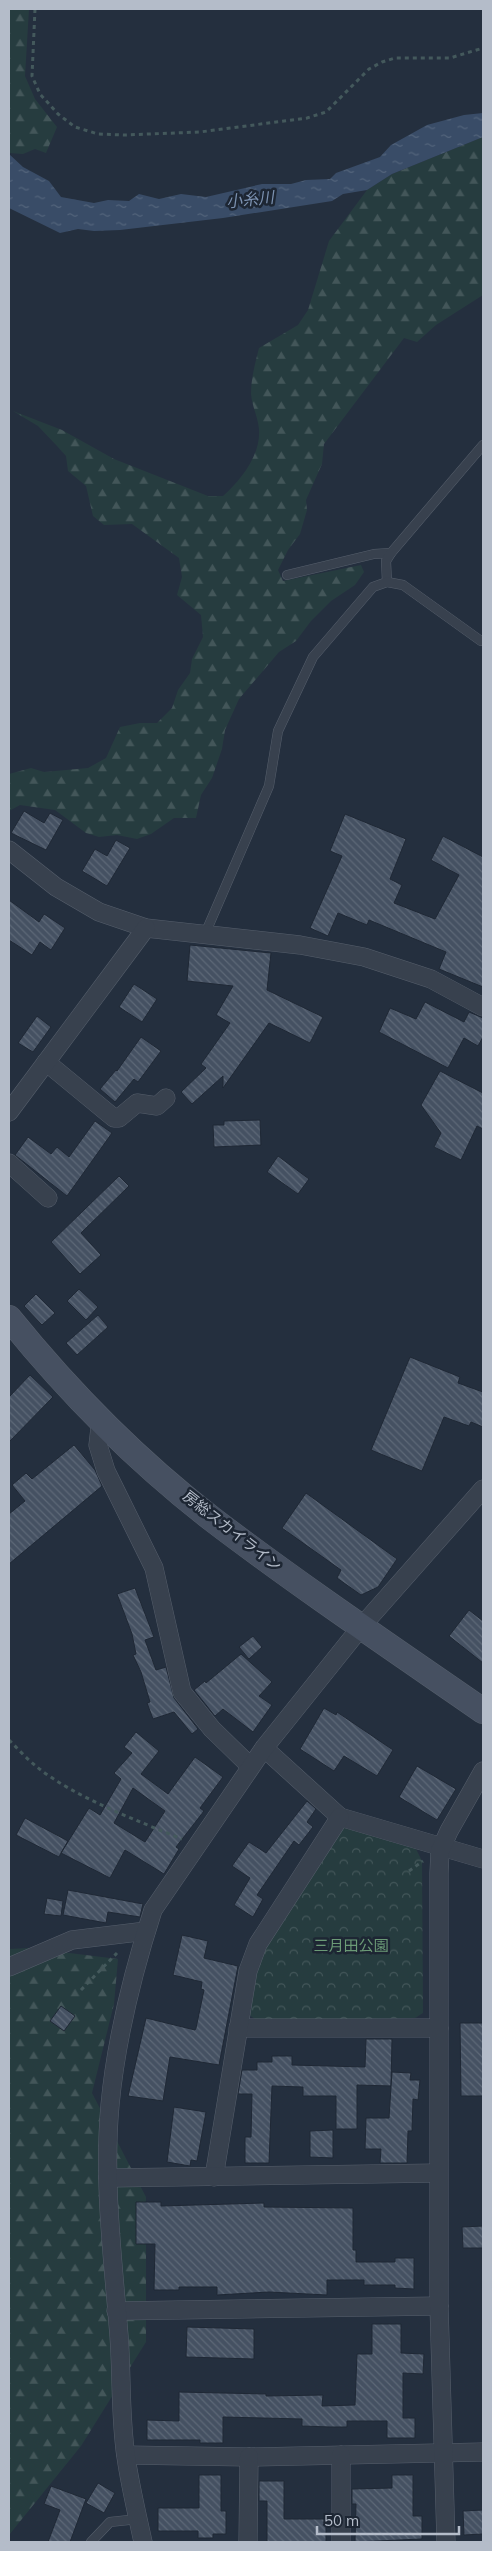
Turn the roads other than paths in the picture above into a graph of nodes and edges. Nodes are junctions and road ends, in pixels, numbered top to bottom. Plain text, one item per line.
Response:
1 (483, 445) edge
2 (391, 553) junction
3 (287, 574) dead end
4 (387, 582) junction
5 (482, 642) dead end
6 (9, 850) edge
7 (146, 928) junction
8 (205, 934) junction
9 (483, 1007) edge
10 (46, 1062) junction
11 (166, 1098) dead end
12 (9, 1112) edge
13 (9, 1163) edge
14 (48, 1198) dead end
15 (9, 1318) edge
16 (101, 1419) junction
17 (483, 1489) edge
18 (362, 1626) junction
19 (483, 1711) edge
20 (264, 1748) junction
21 (250, 1766) junction
22 (483, 1771) edge
23 (340, 1817) junction
24 (442, 1847) junction
25 (483, 1859) edge
26 (146, 1931) junction
27 (9, 1967) edge
28 (238, 2028) junction
29 (439, 2028) junction
30 (438, 2173) junction
31 (214, 2177) junction
32 (108, 2178) junction
33 (439, 2306) junction
34 (116, 2311) junction
35 (483, 2452) edge
36 (444, 2454) junction
37 (341, 2455) junction
38 (126, 2456) junction
39 (249, 2457) junction
40 (138, 2519) junction
41 (91, 2542) edge
42 (142, 2542) edge
43 (248, 2542) edge
44 (341, 2542) edge
45 (446, 2542) edge

1 - 2 lane
2 - 3 lane
2 - 4 lane
4 - 5 lane
4 - 8 lane
6 - 7 street
7 - 8 street
7 - 10 street
8 - 9 street
10 - 11 street
10 - 12 street
13 - 14 street
15 - 16 main road, 房総スカイライン
16 - 18 main road, 房総スカイライン
16 - 21 street
17 - 18 street
18 - 19 main road, 房総スカイライン
18 - 20 street
20 - 21 street
20 - 23 street
21 - 26 street
22 - 24 street
23 - 24 street
23 - 28 street
24 - 25 street
24 - 29 street
26 - 27 street
26 - 32 street
28 - 29 street
28 - 31 street
29 - 30 street
30 - 31 street
30 - 33 street
31 - 32 street
32 - 34 street
33 - 34 street
33 - 36 street
34 - 38 street
35 - 36 street
36 - 37 street
36 - 45 street
37 - 39 street
37 - 44 street
38 - 39 street
38 - 40 street
39 - 43 street
40 - 41 lane
40 - 42 street

